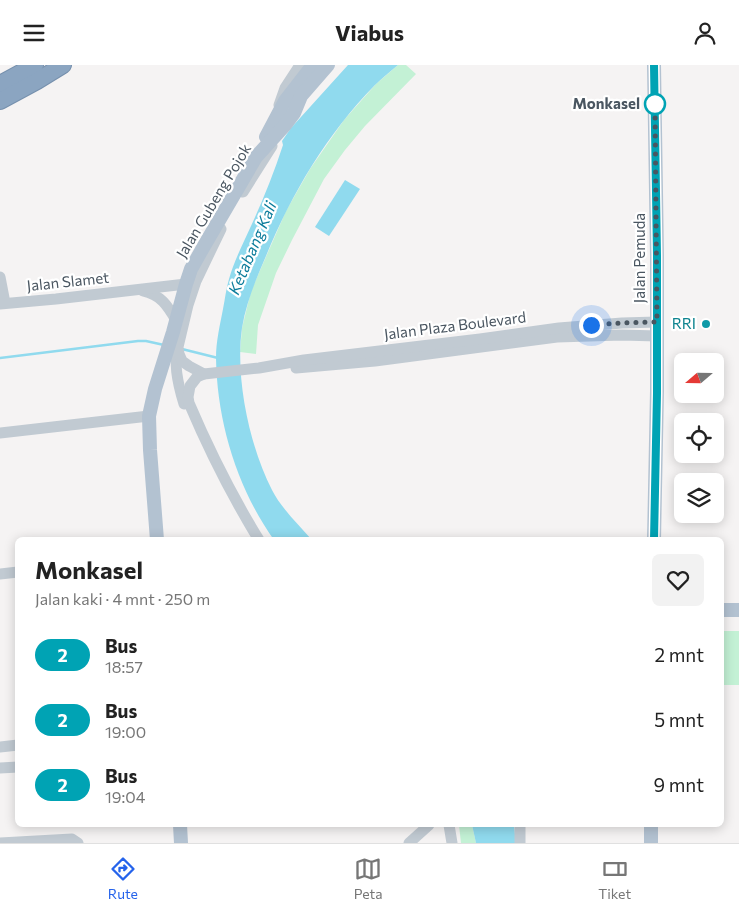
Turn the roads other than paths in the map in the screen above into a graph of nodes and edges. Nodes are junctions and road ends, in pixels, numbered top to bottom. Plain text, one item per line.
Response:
1 (35, 65) edge
2 (63, 65) edge
3 (300, 65) edge
4 (313, 65) edge
5 (328, 65) edge
6 (340, 65) edge
7 (667, 65) edge
8 (654, 72) edge
9 (0, 83) edge
10 (0, 101) edge
11 (294, 113) junction
12 (280, 124) junction
13 (0, 277) edge
14 (186, 284) junction
15 (139, 290) junction
16 (3, 303) edge
17 (176, 320) junction
18 (657, 329) junction
19 (174, 348) junction
20 (208, 373) junction
21 (149, 415) junction
22 (0, 433) edge
23 (204, 438) junction
24 (157, 537) edge
25 (257, 537) edge
26 (654, 537) edge
27 (15, 572) edge
28 (0, 574) edge
29 (724, 610) edge
30 (739, 610) edge
31 (15, 745) edge
32 (0, 747) edge
33 (15, 767) edge
34 (0, 768) edge
35 (180, 827) edge
36 (427, 827) edge
37 (449, 827) edge
38 (520, 827) edge
39 (651, 827) edge
40 (76, 841) edge
41 (0, 843) edge
42 (181, 843) edge
43 (409, 843) edge
44 (452, 843) edge
45 (520, 843) edge
46 (651, 843) edge

1 - 9 highway
2 - 10 highway
3 - 12 street
4 - 12 main road
5 - 11 main road
6 - 11 main road
7 - 8 main road
8 - 18 main road, Jalan Pemuda
11 - 12 main road
12 - 14 main road, Jalan Gubeng Pojok
12 - 19 street
13 - 16 street
14 - 15 street, Jalan Slamet
14 - 17 main road, Jalan Gubeng Pojok
15 - 16 street, Jalan Slamet
15 - 17 street, Jalan Slamet
17 - 19 main road, Jalan Gubeng Pojok
18 - 20 street, Jalan Plaza Boulevard
18 - 26 main road, Jalan Pemuda
19 - 20 street
19 - 21 main road, Jalan Gubeng Pojok
19 - 23 street
20 - 23 street
21 - 22 street
21 - 24 main road, Jalan Gubeng Pojok
23 - 25 street
27 - 28 street
29 - 30 main road
31 - 32 street
33 - 34 street
35 - 42 main road
36 - 43 street
37 - 44 street
38 - 45 street
39 - 46 main road
40 - 41 street

